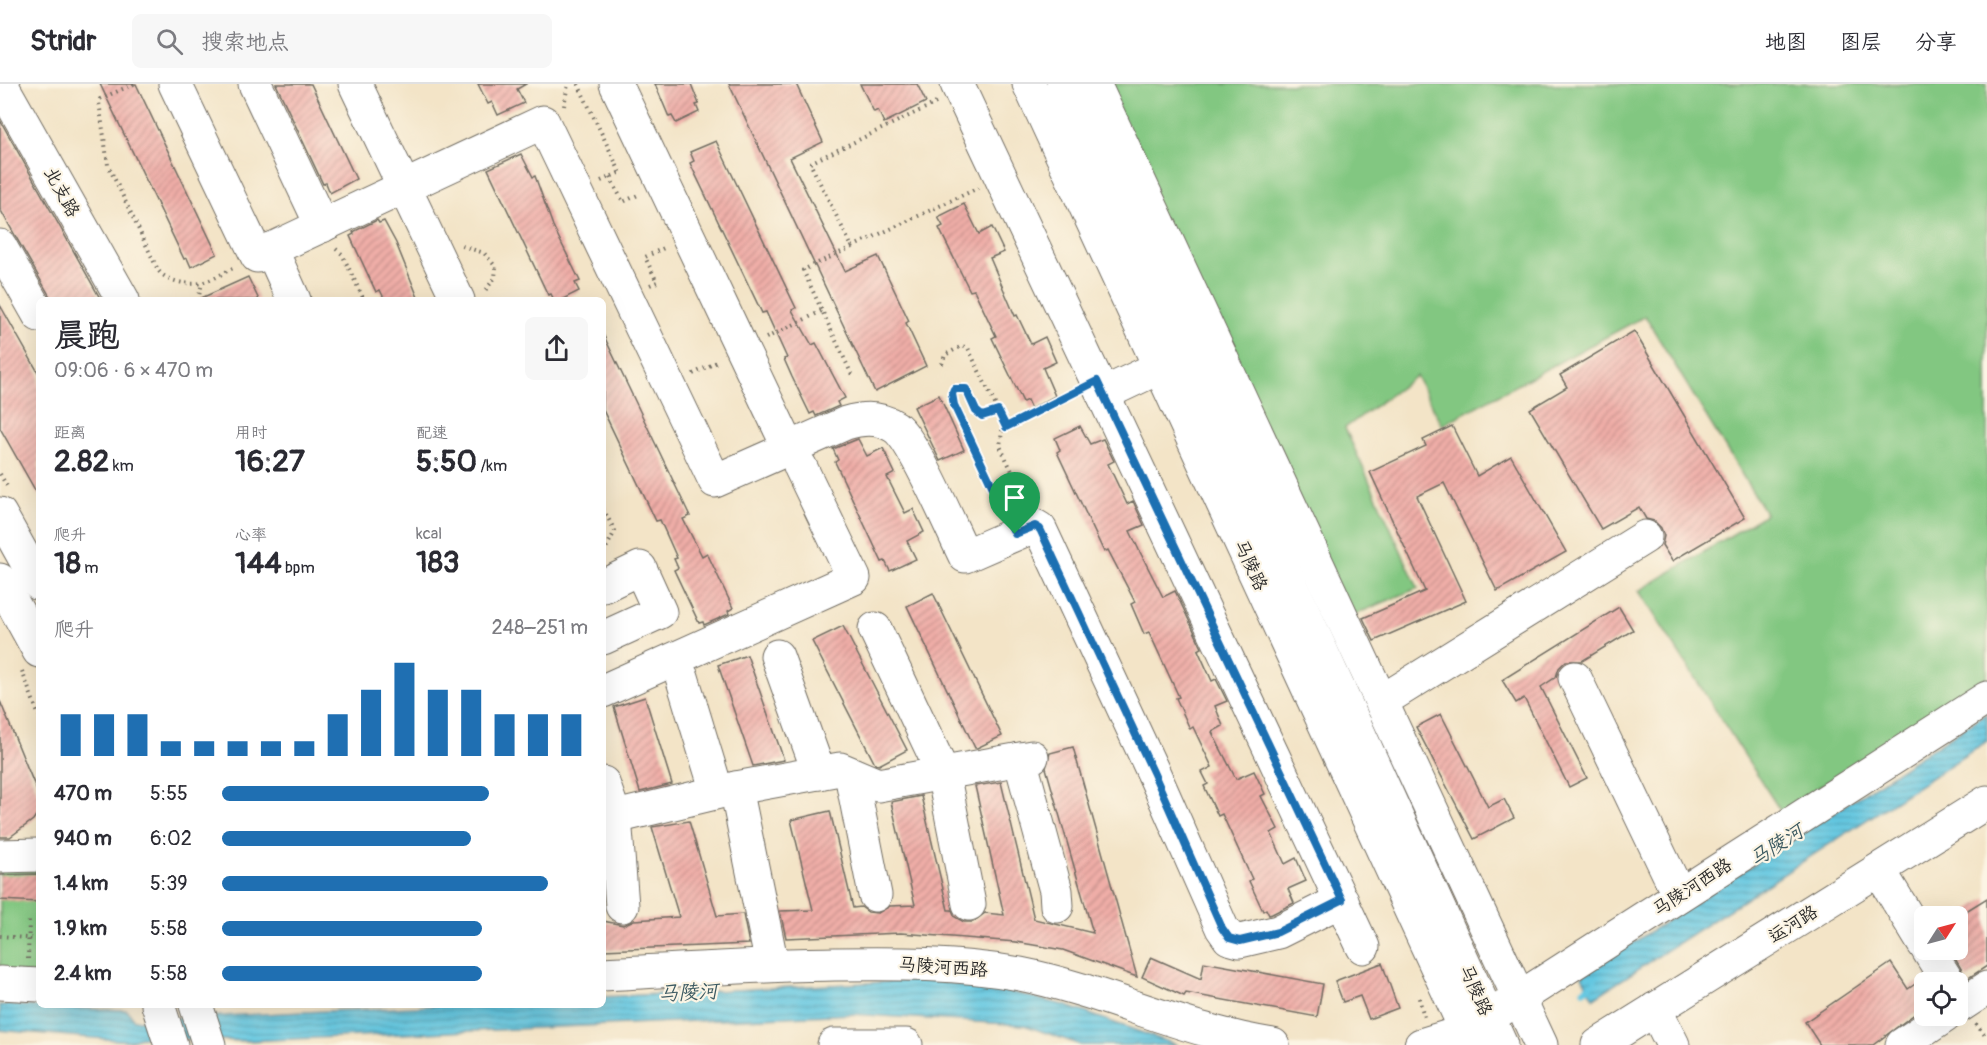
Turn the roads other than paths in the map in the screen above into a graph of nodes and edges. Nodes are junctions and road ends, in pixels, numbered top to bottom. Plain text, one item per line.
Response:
1 (1, 84) edge
2 (175, 84) edge
3 (255, 84) edge
4 (355, 84) edge
5 (616, 84) edge
6 (1029, 84) edge
7 (1063, 84) edge
8 (1094, 84) edge
9 (959, 88) edge
10 (404, 187) junction
11 (324, 239) junction
12 (0, 246) edge
13 (264, 252) junction
14 (121, 297) edge
15 (292, 297) edge
16 (457, 297) edge
17 (615, 302) edge
18 (36, 310) edge
19 (1173, 361) junction
20 (1100, 387) junction
21 (795, 457) junction
22 (0, 514) edge
23 (1645, 537) dead end
24 (36, 579) edge
25 (0, 580) edge
26 (606, 585) edge
27 (874, 629) dead end
28 (606, 637) edge
29 (36, 646) edge
30 (777, 656) dead end
31 (682, 677) dead end
32 (1575, 678) dead end
33 (606, 690) edge
34 (1987, 698) edge
35 (1382, 700) junction
36 (819, 773) junction
37 (943, 773) junction
38 (851, 774) junction
39 (727, 790) junction
40 (606, 801) edge
41 (1987, 802) edge
42 (609, 819) edge
43 (36, 855) edge
44 (0, 856) edge
45 (1879, 870) junction
46 (1679, 895) junction
47 (875, 896) dead end
48 (1342, 900) junction
49 (969, 904) dead end
50 (622, 906) dead end
51 (1057, 906) dead end
52 (1914, 928) edge
53 (1363, 947) dead end
54 (772, 965) junction
55 (606, 974) edge
56 (1519, 998) junction
57 (160, 1008) edge
58 (197, 1008) edge
59 (1655, 1009) junction
60 (1482, 1035) edge
61 (171, 1045) edge
62 (209, 1045) edge
63 (834, 1045) edge
64 (906, 1045) edge
65 (1273, 1045) edge
66 (1421, 1045) edge
67 (1541, 1045) edge
68 (1598, 1045) edge
69 (1673, 1045) edge

1 - 14 street, 北支路
2 - 13 street
3 - 11 street
4 - 10 street
5 - 21 street
6 - 19 street, 马陵路
7 - 19 street, 马陵路
8 - 35 street
9 - 20 street
10 - 11 street
10 - 16 street
10 - 17 street
11 - 13 street
12 - 18 street
13 - 15 street
17 - 21 street
19 - 20 street
19 - 60 street, 马陵路
20 - 48 street
21 - 33 street
21 - 48 street
22 - 24 street
23 - 35 street
25 - 29 street
26 - 28 street
27 - 37 street
30 - 36 street
31 - 39 street
32 - 46 street
34 - 46 street, 马陵河西路
35 - 56 street
36 - 38 street
36 - 39 street
37 - 38 street
37 - 49 street
37 - 51 street
38 - 47 street
39 - 42 street
39 - 54 street
40 - 42 street
41 - 45 street, 运河路
42 - 50 street
43 - 44 street
45 - 52 street
45 - 59 street, 运河路
46 - 56 street, 马陵河西路
48 - 53 street
54 - 55 street, 马陵河西路
54 - 65 street, 马陵河西路
56 - 60 street, 马陵河西路
56 - 67 street
57 - 61 street
58 - 62 street
59 - 68 street, 运河路
59 - 69 street
60 - 66 street, 马陵河西路
63 - 64 street

